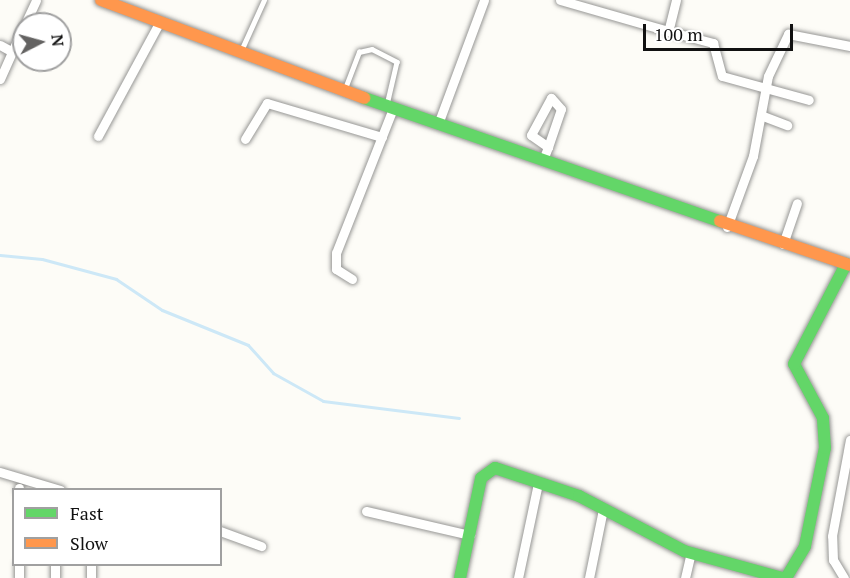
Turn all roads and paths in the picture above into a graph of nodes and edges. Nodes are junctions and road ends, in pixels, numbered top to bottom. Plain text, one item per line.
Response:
1 (101, 0) edge
2 (264, 0) edge
3 (484, 0) edge
4 (560, 0) edge
5 (676, 0) edge
6 (159, 23) junction
7 (668, 31) junction
8 (0, 45) edge
9 (850, 46) edge
10 (11, 51) joint
11 (240, 53) junction
12 (0, 79) edge
13 (765, 85) junction
14 (344, 91) junction
15 (809, 100) dead end
16 (390, 107) junction
17 (763, 116) junction
18 (438, 124) junction
19 (787, 125) dead end
20 (98, 136) dead end
21 (382, 137) junction
22 (245, 139) dead end
23 (548, 147) junction
24 (543, 160) junction
25 (797, 203) dead end
26 (727, 227) junction
27 (783, 244) junction
28 (848, 264) edge
29 (352, 279) dead end
30 (850, 440) edge
31 (0, 472) edge
32 (538, 483) junction
33 (56, 488) edge
34 (603, 509) junction
35 (366, 511) dead end
36 (222, 532) edge
37 (470, 535) junction
38 (261, 546) dead end
39 (691, 553) junction
40 (460, 578) edge
41 (518, 578) edge
42 (589, 578) edge
43 (685, 578) edge
44 (784, 578) edge
45 (844, 578) edge

1 - 6 street
2 - 11 lane
3 - 18 street
4 - 7 street
5 - 7 street
6 - 11 street
6 - 20 street
7 - 13 street
8 - 10 street
9 - 13 street
10 - 12 street
11 - 14 street
13 - 15 street
13 - 17 street
14 - 16 street
14 - 16 lane
16 - 18 street
16 - 21 street
17 - 19 street
17 - 26 street
18 - 24 street
21 - 22 street
21 - 29 street
23 - 23 street
23 - 24 street
24 - 26 street
25 - 27 street
26 - 27 street
27 - 28 street
28 - 44 street
30 - 45 street
31 - 33 street
32 - 34 street
32 - 37 street
32 - 41 street
34 - 39 street
34 - 42 street
35 - 37 street
36 - 38 street
37 - 40 street
39 - 43 street
39 - 44 street

